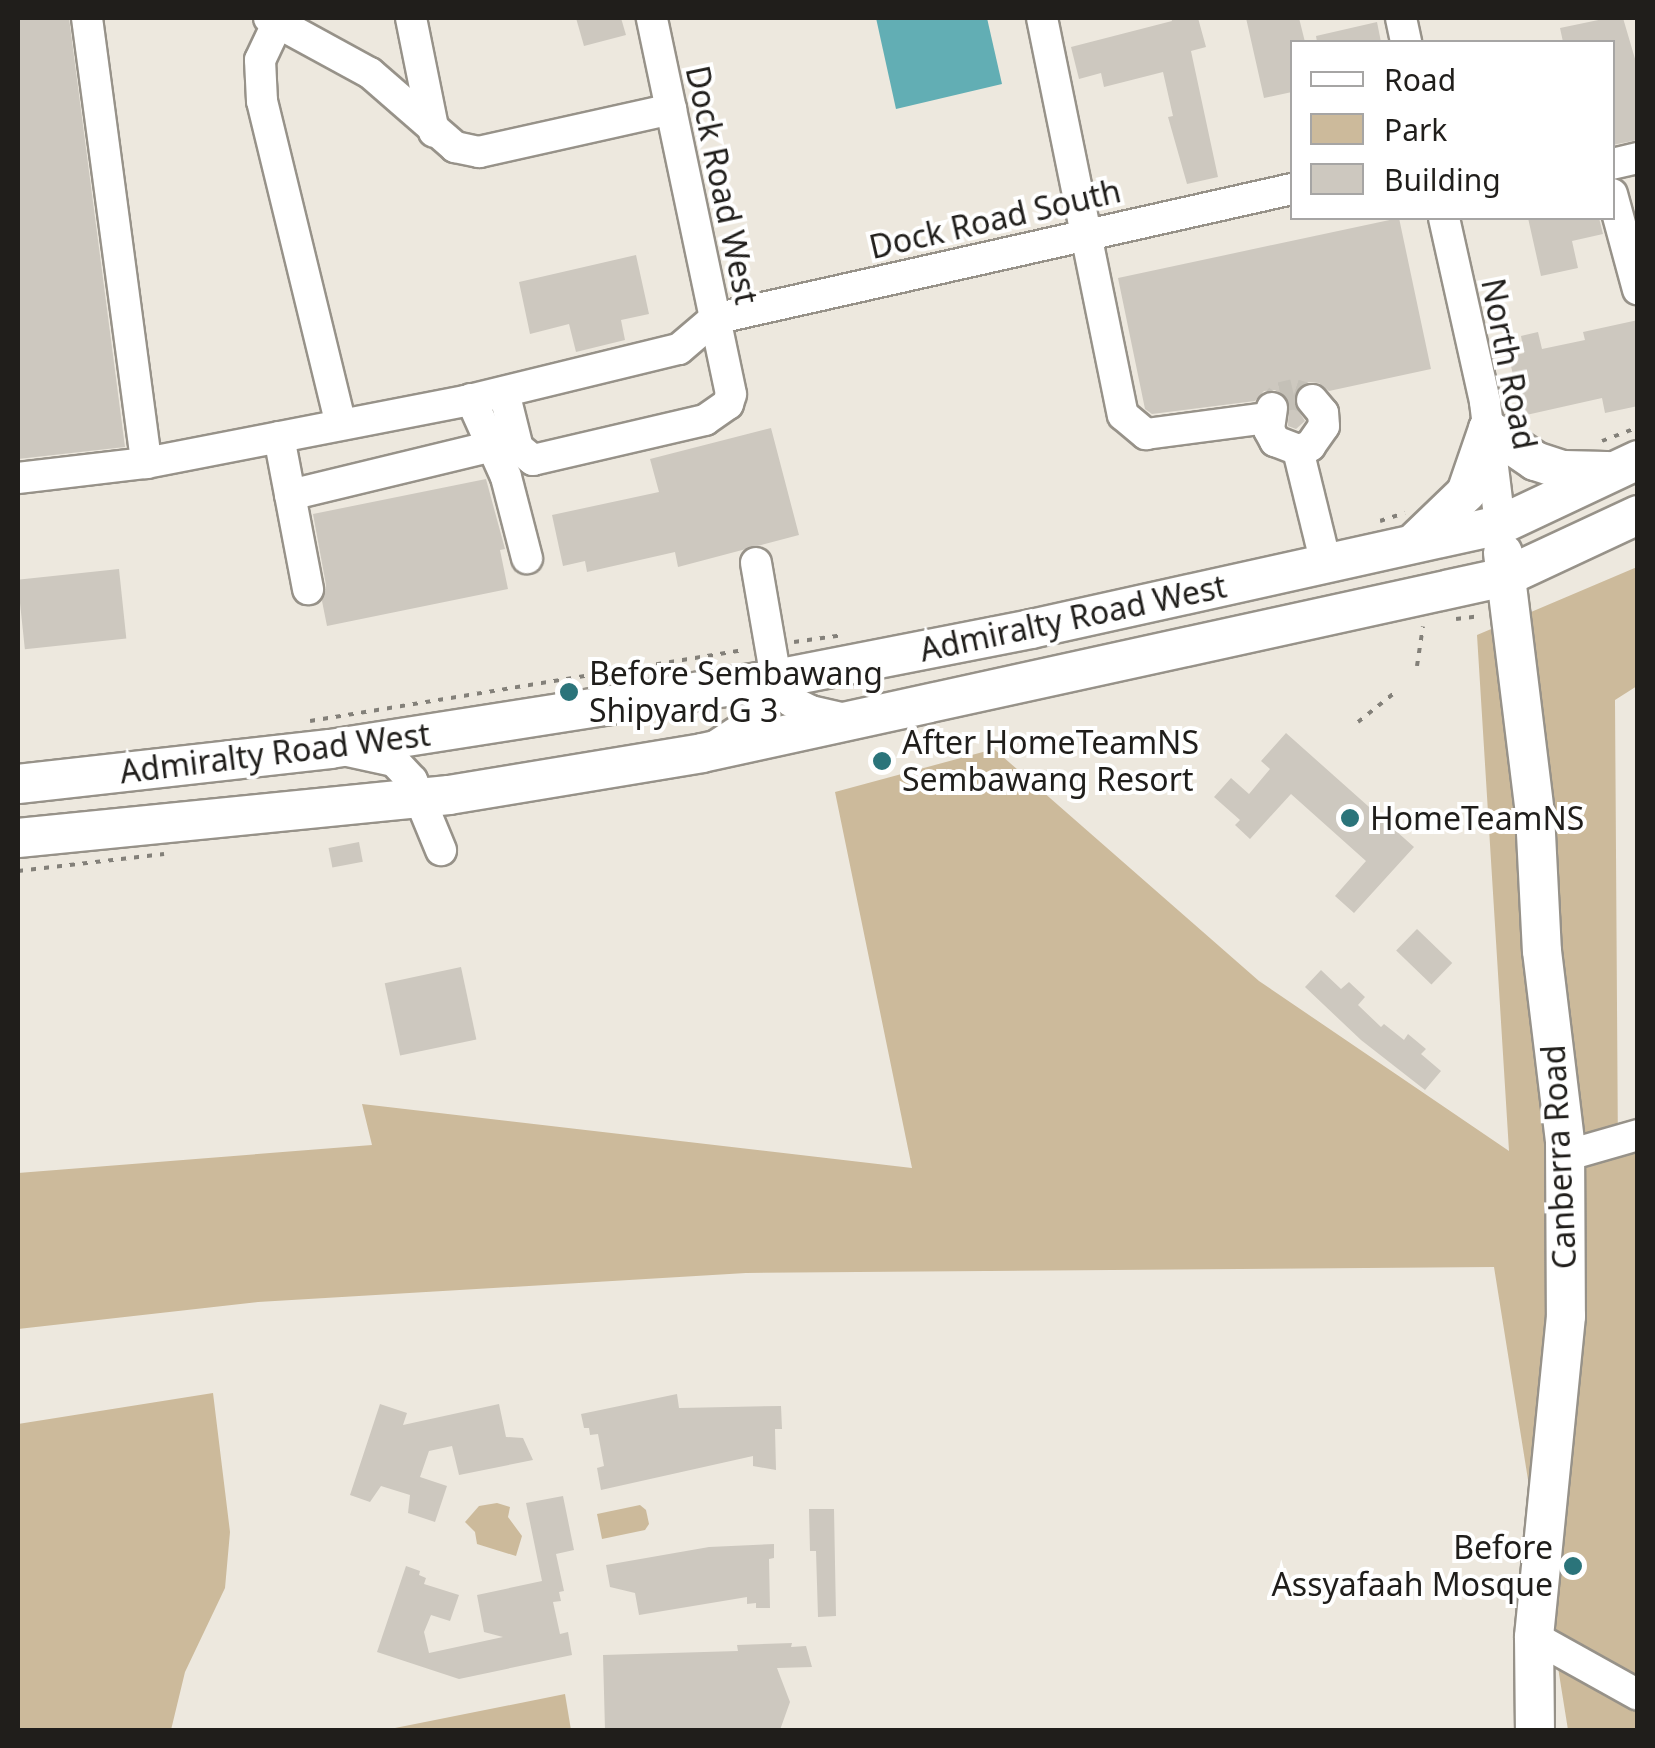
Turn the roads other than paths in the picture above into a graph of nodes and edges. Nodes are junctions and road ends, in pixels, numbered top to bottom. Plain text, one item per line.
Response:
1 (88, 18) edge
2 (411, 18) edge
3 (652, 18) edge
4 (1042, 18) edge
5 (274, 20) edge
6 (671, 109) junction
7 (434, 132) junction
8 (1074, 178) junction
9 (1290, 190) edge
10 (1615, 205) edge
11 (1444, 220) edge
12 (1085, 234) junction
13 (1024, 248) junction
14 (1638, 290) edge
15 (714, 319) junction
16 (504, 392) junction
17 (471, 399) junction
18 (1312, 400) dead end
19 (341, 425) junction
20 (1488, 430) junction
21 (279, 437) junction
22 (492, 446) junction
23 (1298, 450) junction
24 (146, 463) junction
25 (1626, 465) edge
26 (18, 478) edge
27 (290, 495) junction
28 (1638, 515) edge
29 (1500, 525) junction
30 (1409, 547) junction
31 (527, 558) dead end
32 (756, 563) dead end
33 (1326, 564) junction
34 (1506, 577) junction
35 (308, 589) dead end
36 (1421, 610) junction
37 (1031, 629) junction
38 (1517, 660) junction
39 (1114, 664) junction
40 (776, 679) junction
41 (855, 720) junction
42 (330, 749) junction
43 (702, 753) junction
44 (18, 784) edge
45 (420, 799) junction
46 (18, 838) edge
47 (441, 850) dead end
48 (1638, 1134) edge
49 (1564, 1156) junction
50 (1534, 1638) junction
51 (1638, 1695) edge
52 (1535, 1730) edge

1 - 24 street
2 - 7 street
3 - 6 street, Dock Road West
4 - 8 street
5 - 7 street
5 - 19 street
6 - 7 street
6 - 15 street, Dock Road West
8 - 12 street
8 - 13 street
9 - 12 street, Dock Road South
10 - 14 street
11 - 20 street, North Road
12 - 13 street, Dock Road South
12 - 23 street
13 - 15 street, Dock Road South
15 - 16 street
15 - 16 street, Dock Road West
16 - 17 street
17 - 19 street
17 - 22 street
18 - 23 street
19 - 21 street
20 - 25 main road
20 - 29 street, North Road
20 - 30 main road
21 - 24 street
21 - 27 street
22 - 27 street
22 - 31 street
23 - 33 street
24 - 26 street
25 - 29 main road, Admiralty Road West
27 - 35 street
28 - 34 main road, Admiralty Road West
29 - 30 main road, Admiralty Road West
29 - 34 main road, Canberra Road
30 - 33 main road, Admiralty Road West
32 - 40 street
33 - 37 main road, Admiralty Road West
34 - 36 main road, Admiralty Road West
34 - 38 main road, Canberra Road
36 - 38 main road
36 - 39 main road, Admiralty Road West
37 - 39 main road
37 - 40 main road, Admiralty Road West
38 - 49 main road, Canberra Road
39 - 41 main road, Admiralty Road West
40 - 41 street
40 - 42 main road, Admiralty Road West
40 - 43 street
41 - 43 main road, Admiralty Road West
42 - 44 main road, Admiralty Road West
42 - 45 street
43 - 45 main road, Admiralty Road West
45 - 46 main road, Admiralty Road West
45 - 47 street
48 - 49 street
49 - 50 main road, Canberra Road
50 - 51 street
50 - 52 main road, Canberra Road

